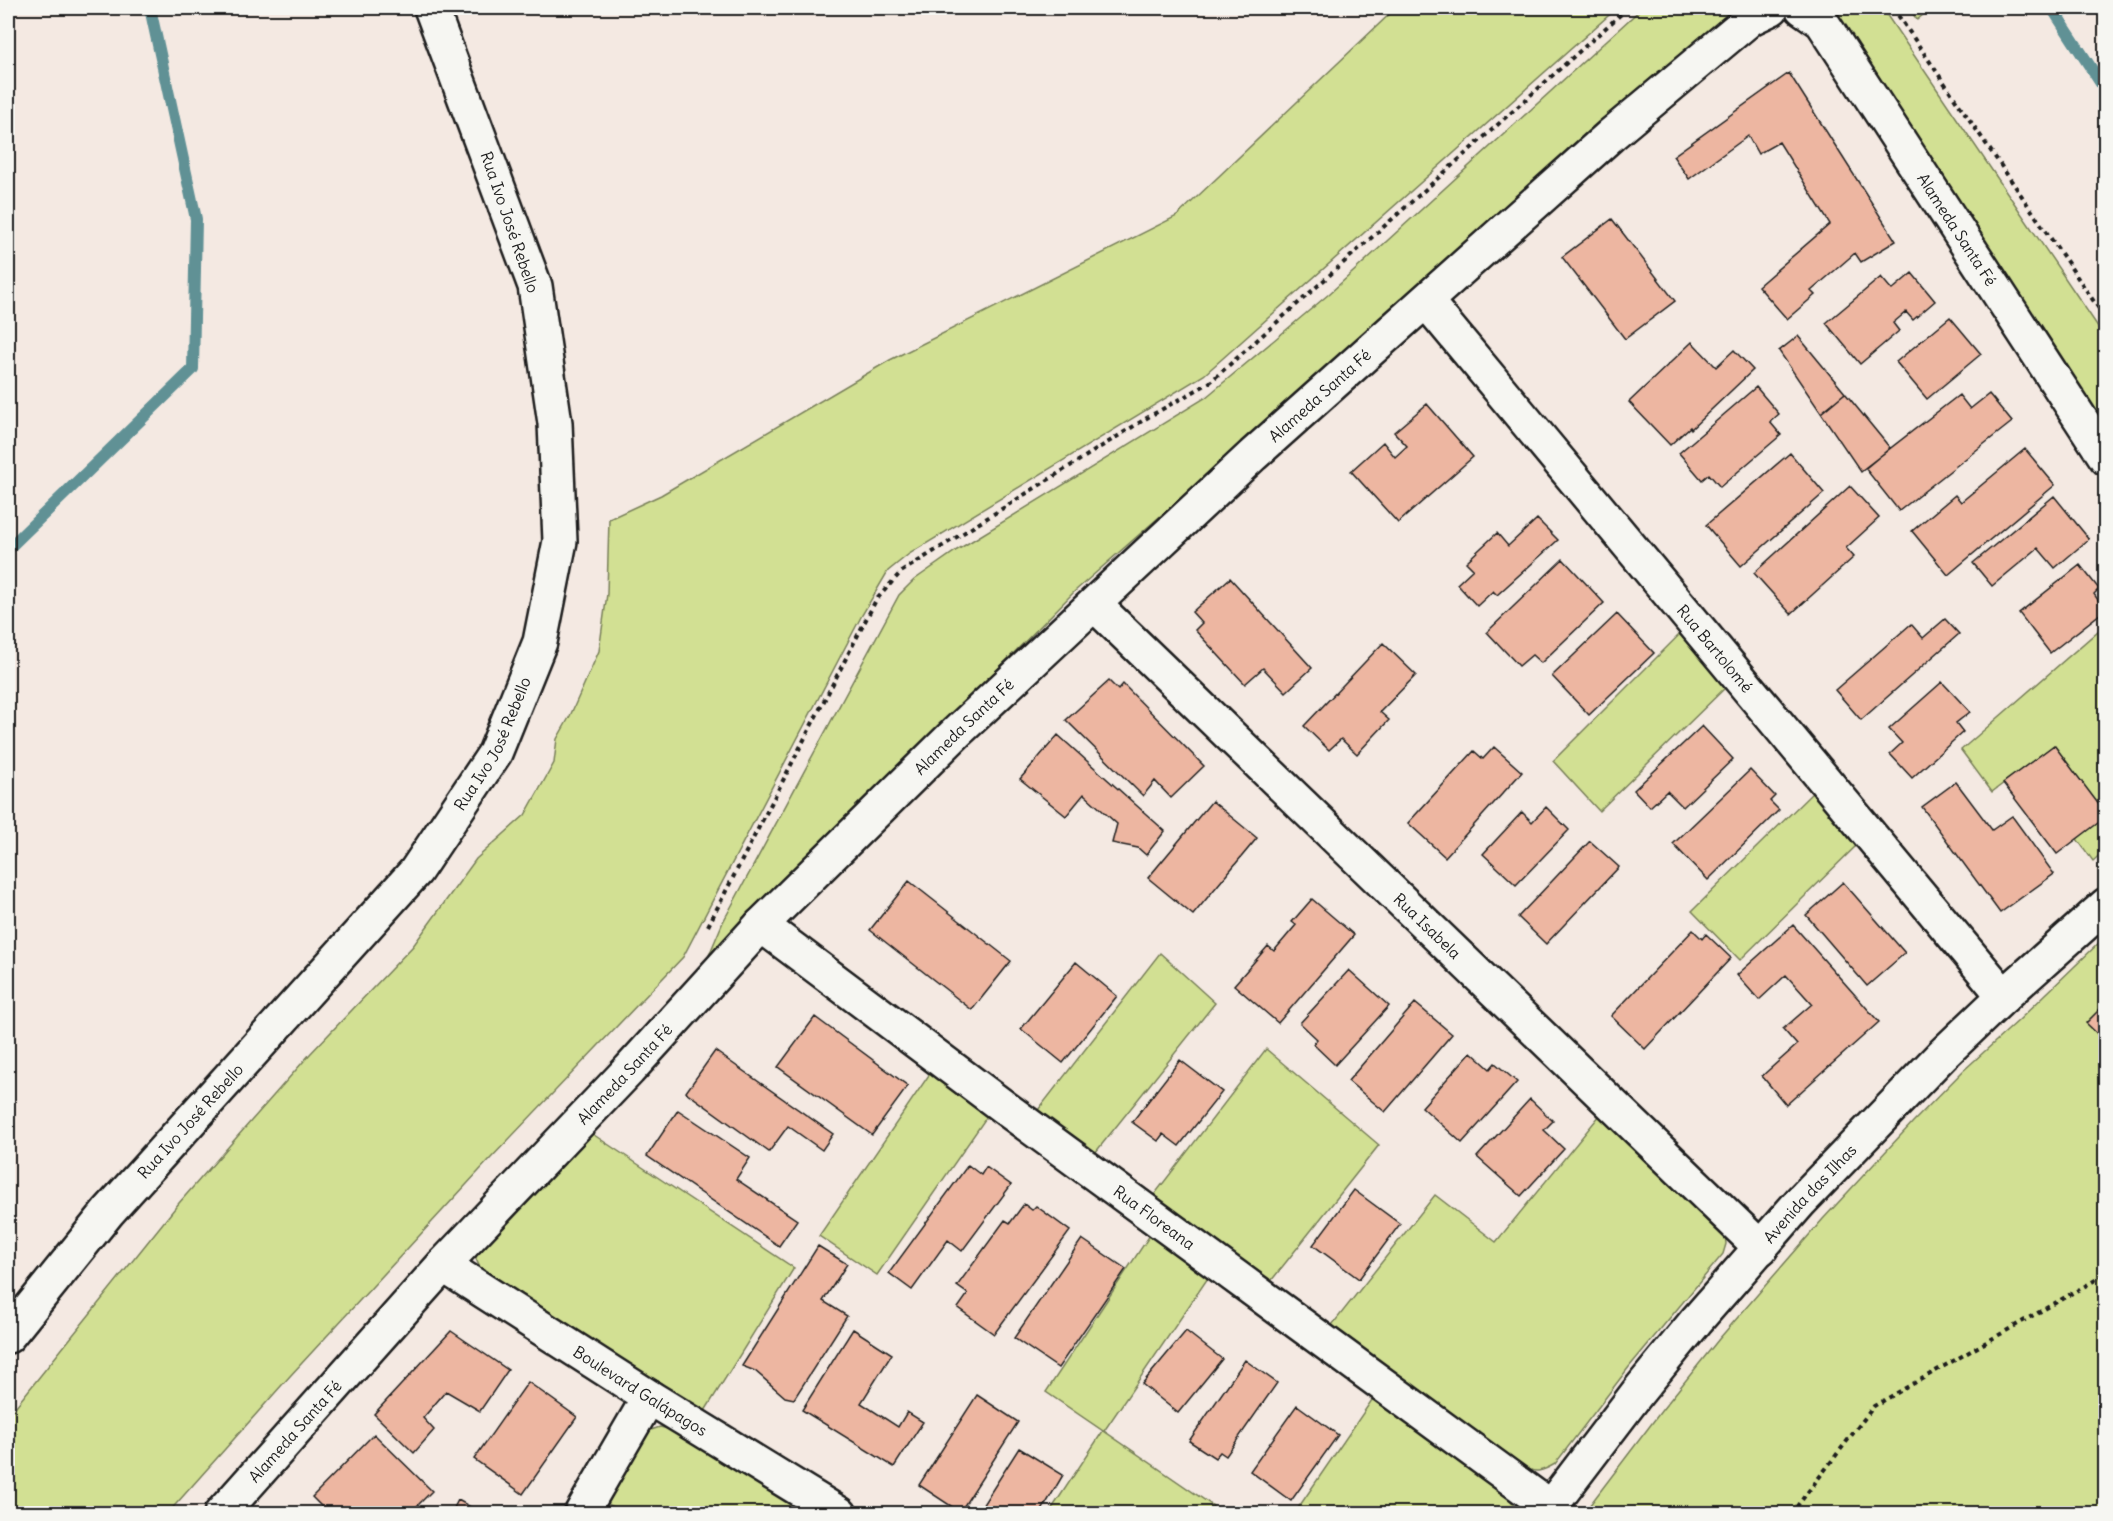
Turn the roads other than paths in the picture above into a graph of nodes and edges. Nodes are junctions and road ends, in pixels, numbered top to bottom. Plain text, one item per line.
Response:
1 (431, 8) edge
2 (1772, 8) edge
3 (1802, 8) edge
4 (1426, 301) junction
5 (2106, 458) edge
6 (1095, 605) junction
7 (2106, 905) edge
8 (761, 926) junction
9 (2004, 996) junction
10 (1761, 1248) junction
11 (443, 1265) junction
12 (8, 1336) edge
13 (649, 1397) junction
14 (1547, 1510) edge
15 (221, 1514) edge
16 (581, 1514) edge
17 (840, 1514) edge

1 - 12 street, Rua Ivo José Rebello
2 - 4 street, Alameda Santa Fé
3 - 5 street, Alameda Santa Fé
4 - 6 street, Alameda Santa Fé
4 - 9 street, Rua Bartolomé
6 - 8 street, Alameda Santa Fé
6 - 10 street, Rua Isabela
7 - 9 street, Avenida das Ilhas
8 - 11 street, Alameda Santa Fé
8 - 14 street, Rua Floreana
9 - 10 street, Avenida das Ilhas
10 - 14 street, Avenida das Ilhas
11 - 13 street, Boulevard Galápagos
11 - 15 street, Alameda Santa Fé
13 - 16 street
13 - 17 street, Boulevard Galápagos

